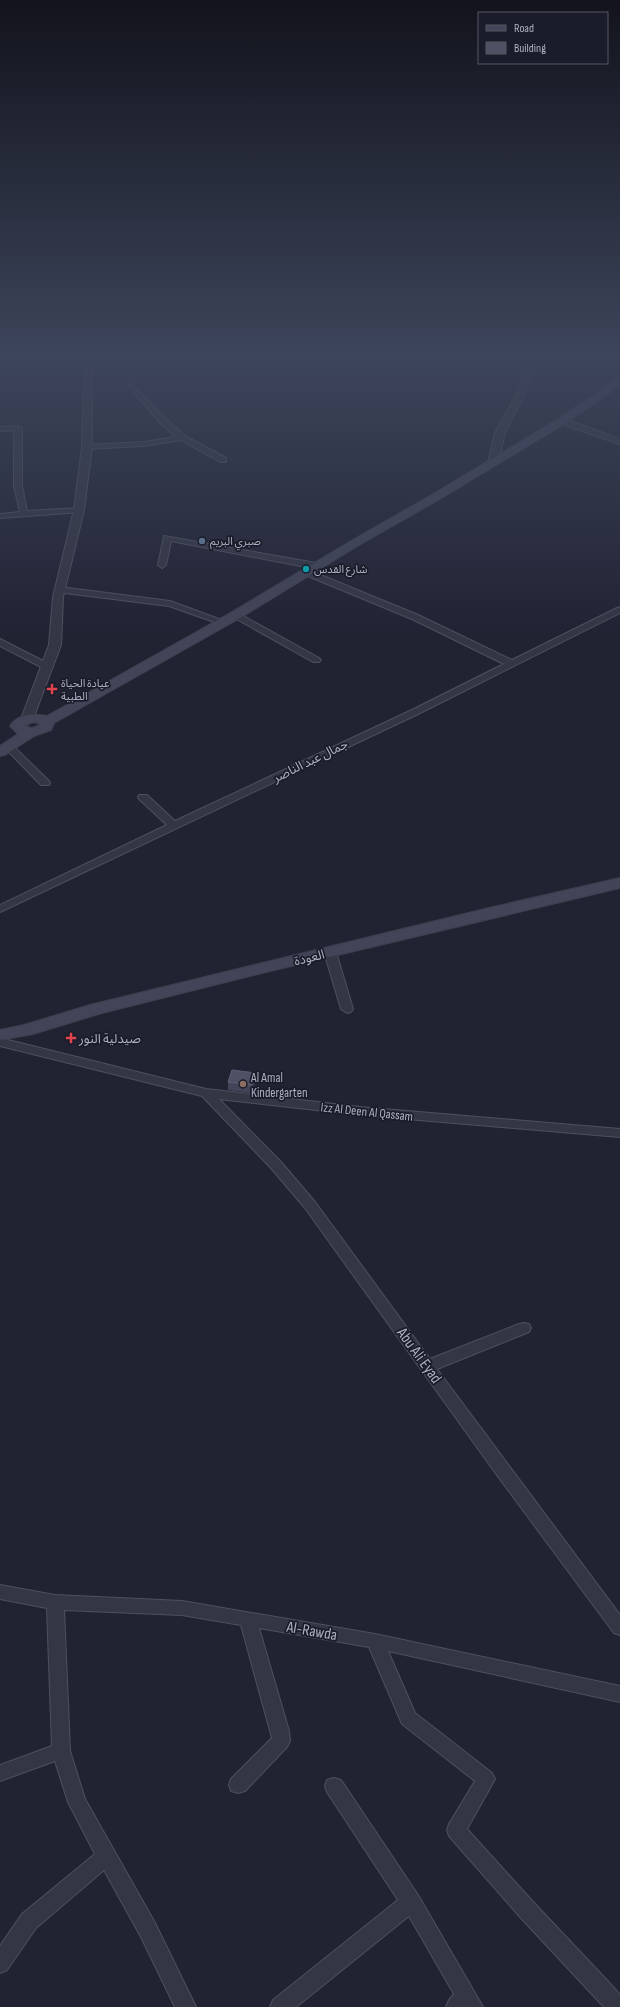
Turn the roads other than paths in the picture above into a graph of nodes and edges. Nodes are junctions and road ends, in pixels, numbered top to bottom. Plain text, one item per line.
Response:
1 (18, 447) edge
2 (87, 447) joint
3 (93, 447) edge
4 (199, 447) edge
5 (497, 447) edge
6 (520, 447) edge
7 (224, 460) dead end
8 (493, 463) junction
9 (79, 510) junction
10 (24, 514) junction
11 (0, 516) edge
12 (162, 565) dead end
13 (311, 569) junction
14 (60, 590) junction
15 (620, 610) edge
16 (236, 615) junction
17 (223, 622) junction
18 (0, 642) edge
19 (316, 660) dead end
20 (512, 664) junction
21 (46, 666) junction
22 (26, 726) junction
23 (3, 748) edge
24 (45, 783) dead end
25 (143, 797) dead end
26 (174, 826) junction
27 (620, 884) edge
28 (0, 909) edge
29 (330, 952) junction
30 (347, 1008) dead end
31 (0, 1035) edge
32 (0, 1042) edge
33 (206, 1093) junction
34 (620, 1133) edge
35 (524, 1328) dead end
36 (428, 1366) junction
37 (0, 1592) edge
38 (55, 1602) junction
39 (248, 1619) junction
40 (620, 1628) edge
41 (376, 1641) junction
42 (620, 1694) edge
43 (61, 1751) junction
44 (0, 1773) edge
45 (238, 1785) dead end
46 (334, 1786) dead end
47 (107, 1856) junction
48 (411, 1902) junction
49 (0, 1963) edge
50 (465, 2004) edge
51 (186, 2007) edge
52 (280, 2007) edge
53 (616, 2007) edge

1 - 10 street
2 - 3 street
2 - 9 street
4 - 7 street
5 - 8 street
6 - 8 main road
8 - 13 main road
9 - 10 street
9 - 14 street
10 - 11 street
12 - 13 street
13 - 16 main road
13 - 20 street
14 - 17 street
14 - 21 street
15 - 20 street, جمال عبد الناصر
16 - 17 main road
16 - 19 street
17 - 22 main road
18 - 21 street
20 - 26 street, جمال عبد الناصر
21 - 22 street
22 - 23 main road
23 - 24 street
25 - 26 street
26 - 28 street, جمال عبد الناصر
27 - 29 main road, العودة
29 - 30 street
29 - 31 main road, العودة
32 - 33 street, Izz Al Deen Al Qassam
33 - 34 street, Izz Al Deen Al Qassam
33 - 36 street, Abu Ali Eyad
35 - 36 street
36 - 40 street, Abu Ali Eyad
37 - 38 street, Al-Rawda
38 - 39 street, Al-Rawda
38 - 43 street
39 - 41 street, Al-Rawda
39 - 45 street
41 - 42 street, Al-Rawda
41 - 53 street
43 - 44 street
43 - 47 street
46 - 48 street
47 - 49 street
47 - 51 street
48 - 50 street
48 - 52 street

